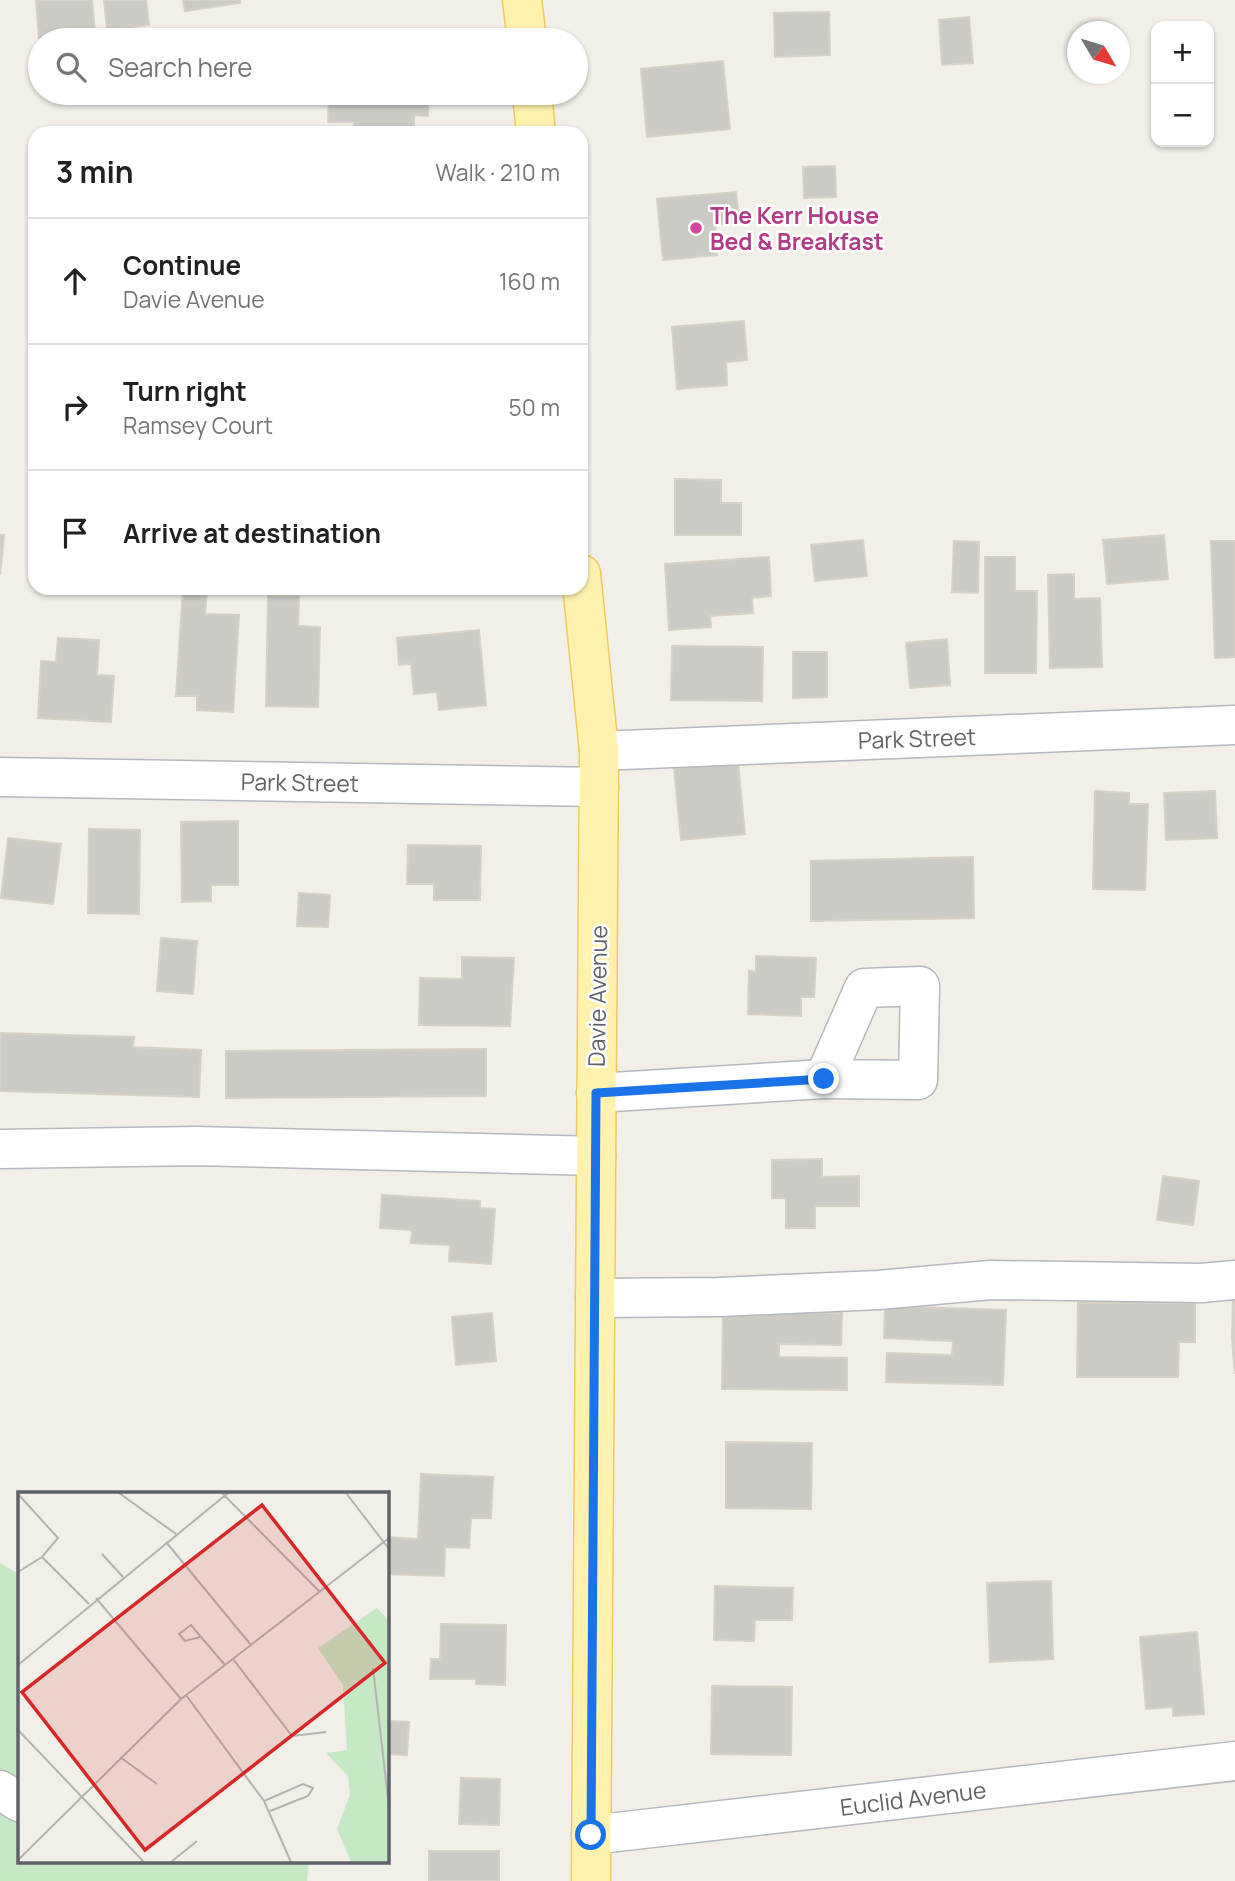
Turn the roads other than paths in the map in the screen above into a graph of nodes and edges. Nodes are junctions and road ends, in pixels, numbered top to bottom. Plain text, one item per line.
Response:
1 (522, 0) edge
2 (526, 28) edge
3 (533, 105) edge
4 (535, 126) edge
5 (583, 595) edge
6 (1235, 725) edge
7 (599, 769) junction
8 (0, 777) edge
9 (824, 1079) dead end
10 (596, 1093) junction
11 (0, 1149) edge
12 (596, 1156) junction
13 (1235, 1280) edge
14 (595, 1298) junction
15 (1235, 1761) edge
16 (0, 1790) edge
17 (18, 1801) edge
18 (591, 1835) junction
19 (591, 1881) edge

1 - 2 main road
3 - 4 main road
5 - 7 main road, Davie Avenue
6 - 7 street, Park Street
7 - 8 street, Park Street
7 - 10 main road, Davie Avenue
9 - 10 street
10 - 12 main road, Davie Avenue
11 - 12 street
12 - 14 main road, Davie Avenue
13 - 14 street
14 - 18 main road, Davie Avenue
15 - 18 street, Euclid Avenue
16 - 17 street
18 - 19 main road, Davie Avenue

